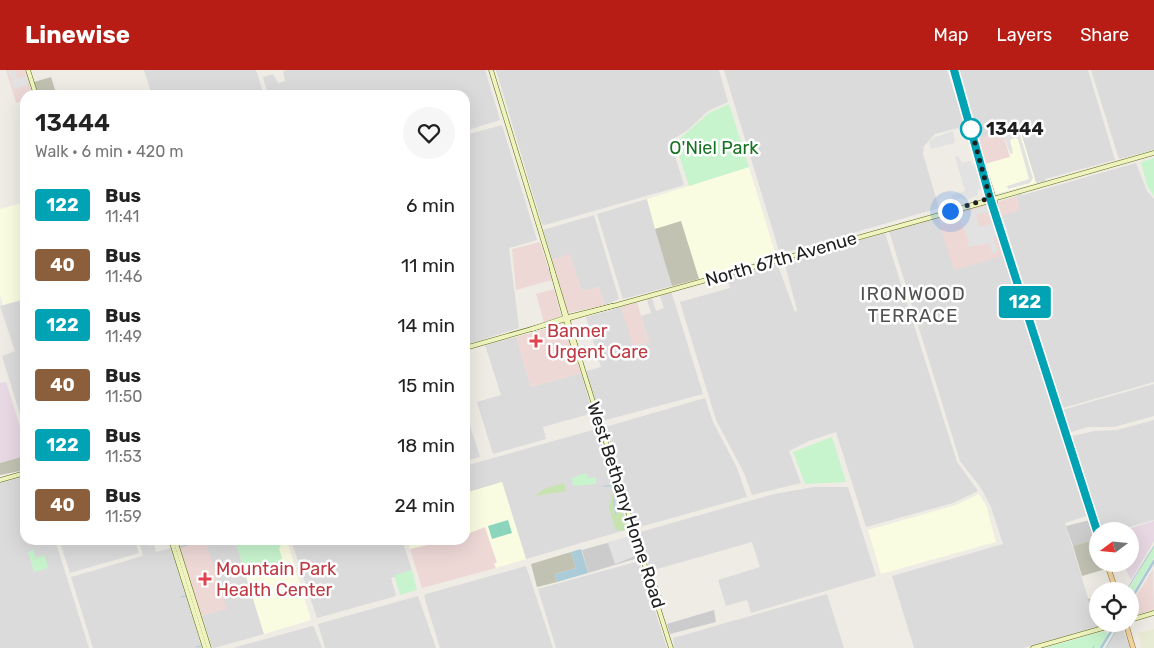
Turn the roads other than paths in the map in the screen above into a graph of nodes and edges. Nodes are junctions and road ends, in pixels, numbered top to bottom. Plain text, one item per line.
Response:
1 (28, 70) edge
2 (491, 70) edge
3 (954, 70) edge
4 (34, 90) edge
5 (1154, 153) edge
6 (992, 199) junction
7 (566, 319) junction
8 (470, 347) edge
9 (20, 474) edge
10 (0, 480) edge
11 (1094, 522) edge
12 (173, 545) edge
13 (176, 545) edge
14 (182, 570) junction
15 (1154, 613) edge
16 (1139, 617) edge
17 (1090, 632) edge
18 (1128, 632) edge
19 (205, 648) edge
20 (209, 648) edge
21 (672, 648) edge
22 (1033, 648) edge
23 (1133, 648) edge

1 - 4 main road
2 - 7 main road, West Bethany Home Road
3 - 6 main road
5 - 6 main road, North 67th Avenue
6 - 7 main road, North 67th Avenue
6 - 11 main road
7 - 8 main road, North 67th Avenue
7 - 21 main road, West Bethany Home Road
9 - 10 main road
12 - 14 main road
13 - 14 main road
14 - 19 main road
14 - 20 main road
15 - 16 main road
17 - 22 main road
18 - 23 main road

